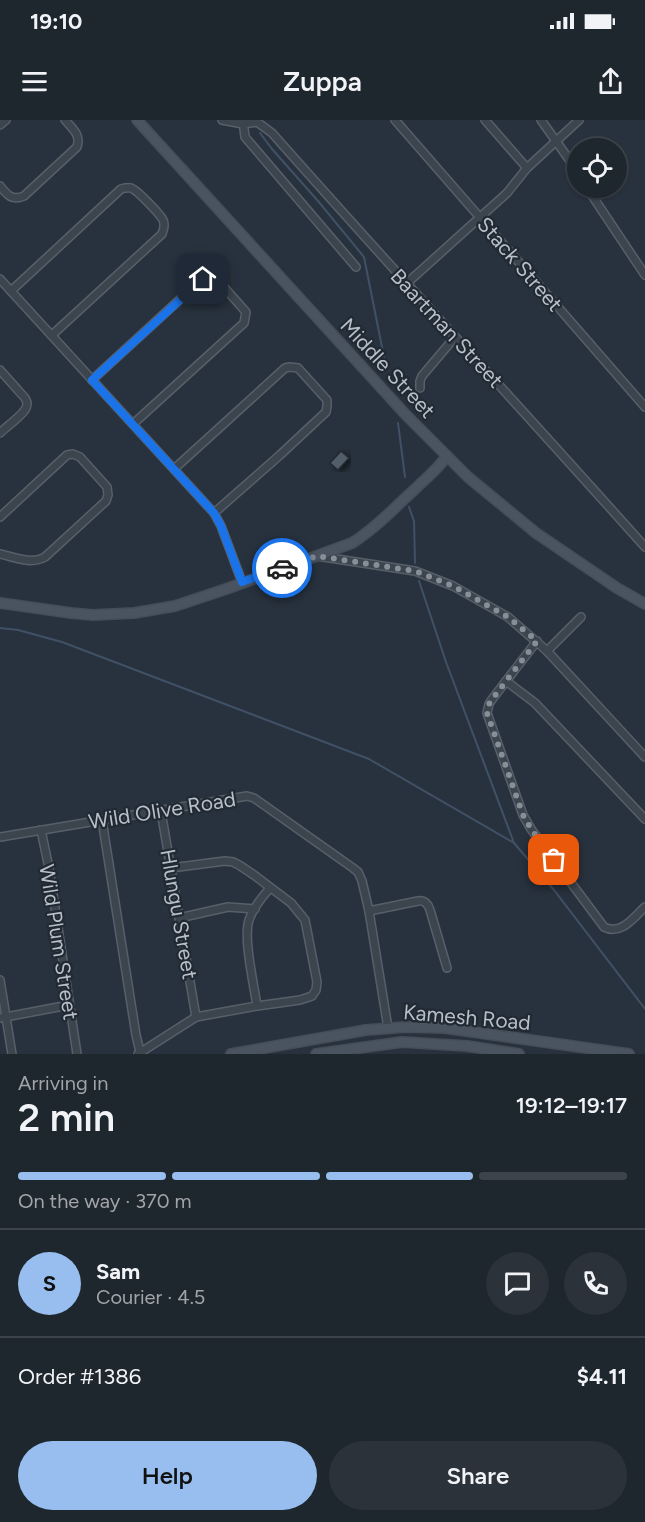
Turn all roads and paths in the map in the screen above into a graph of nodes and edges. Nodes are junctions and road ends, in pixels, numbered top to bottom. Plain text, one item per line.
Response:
1 (6, 120) edge
2 (64, 120) edge
3 (137, 120) edge
4 (222, 120) edge
5 (395, 120) edge
6 (485, 120) edge
7 (541, 120) edge
8 (579, 120) edge
9 (243, 122) edge
10 (0, 125) edge
11 (556, 140) junction
12 (567, 156) edge
13 (527, 168) junction
14 (0, 186) edge
15 (594, 198) edge
16 (480, 218) junction
17 (356, 267) dead end
18 (645, 275) edge
19 (0, 279) edge
20 (406, 284) junction
21 (11, 291) junction
22 (52, 335) junction
23 (456, 337) junction
24 (0, 370) edge
25 (92, 380) junction
26 (420, 388) dead end
27 (645, 407) edge
28 (133, 424) junction
29 (0, 433) edge
30 (447, 456) junction
31 (174, 469) junction
32 (214, 513) junction
33 (0, 517) edge
34 (645, 547) edge
35 (0, 554) edge
36 (317, 556) junction
37 (242, 582) junction
38 (0, 603) edge
39 (645, 604) edge
40 (581, 617) dead end
41 (537, 641) junction
42 (547, 651) junction
43 (506, 681) junction
44 (645, 757) edge
45 (161, 811) junction
46 (645, 819) edge
47 (102, 820) junction
48 (41, 830) junction
49 (0, 837) edge
50 (171, 868) junction
51 (270, 888) junction
52 (645, 907) edge
53 (255, 909) junction
54 (369, 911) junction
55 (179, 918) junction
56 (447, 968) dead end
57 (0, 980) edge
58 (69, 1005) junction
59 (257, 1006) junction
60 (196, 1017) junction
61 (3, 1018) edge
62 (388, 1028) junction
63 (139, 1053) edge
64 (12, 1054) edge
65 (77, 1054) edge
66 (231, 1054) edge
67 (316, 1054) edge
68 (519, 1054) edge
69 (629, 1054) edge

1 - 10 street
2 - 14 street
3 - 30 main road, Middle Street
4 - 9 street, Baartman Street
5 - 16 street, Stack Street
6 - 13 street
7 - 11 street
8 - 11 street
9 - 17 street
9 - 20 street, Baartman Street
11 - 12 street
11 - 13 street
13 - 16 street
15 - 18 street
16 - 20 street
16 - 27 street, Stack Street
19 - 21 street
20 - 23 street, Baartman Street
21 - 22 street
21 - 22 street
22 - 25 street
23 - 26 street
23 - 34 street, Baartman Street
24 - 29 street
25 - 28 street
25 - 28 street
28 - 31 street
30 - 36 main road
30 - 39 main road, Middle Street
31 - 32 street
31 - 32 street
32 - 37 street
33 - 35 street
36 - 37 main road
36 - 41 street
37 - 38 main road
40 - 42 street
41 - 42 street
41 - 43 street
42 - 44 street
43 - 46 street
43 - 52 street
45 - 47 street, Wild Olive Road
45 - 50 street, Hlungu Street
45 - 54 street, Wild Olive Road
47 - 48 street, Wild Olive Road
47 - 63 street
48 - 49 street, Wild Olive Road
48 - 58 street, Wild Plum Street
50 - 51 street
50 - 55 street, Hlungu Street
51 - 53 street
51 - 59 street
53 - 55 street
53 - 59 street
54 - 56 street
54 - 62 street, Wild Olive Road
55 - 60 street, Hlungu Street
57 - 61 street
58 - 61 street
58 - 65 street, Wild Plum Street
59 - 60 street
60 - 63 street
61 - 64 street
62 - 66 main road, Kamesh Road
62 - 69 main road, Kamesh Road
67 - 68 main road, Kamesh Road

